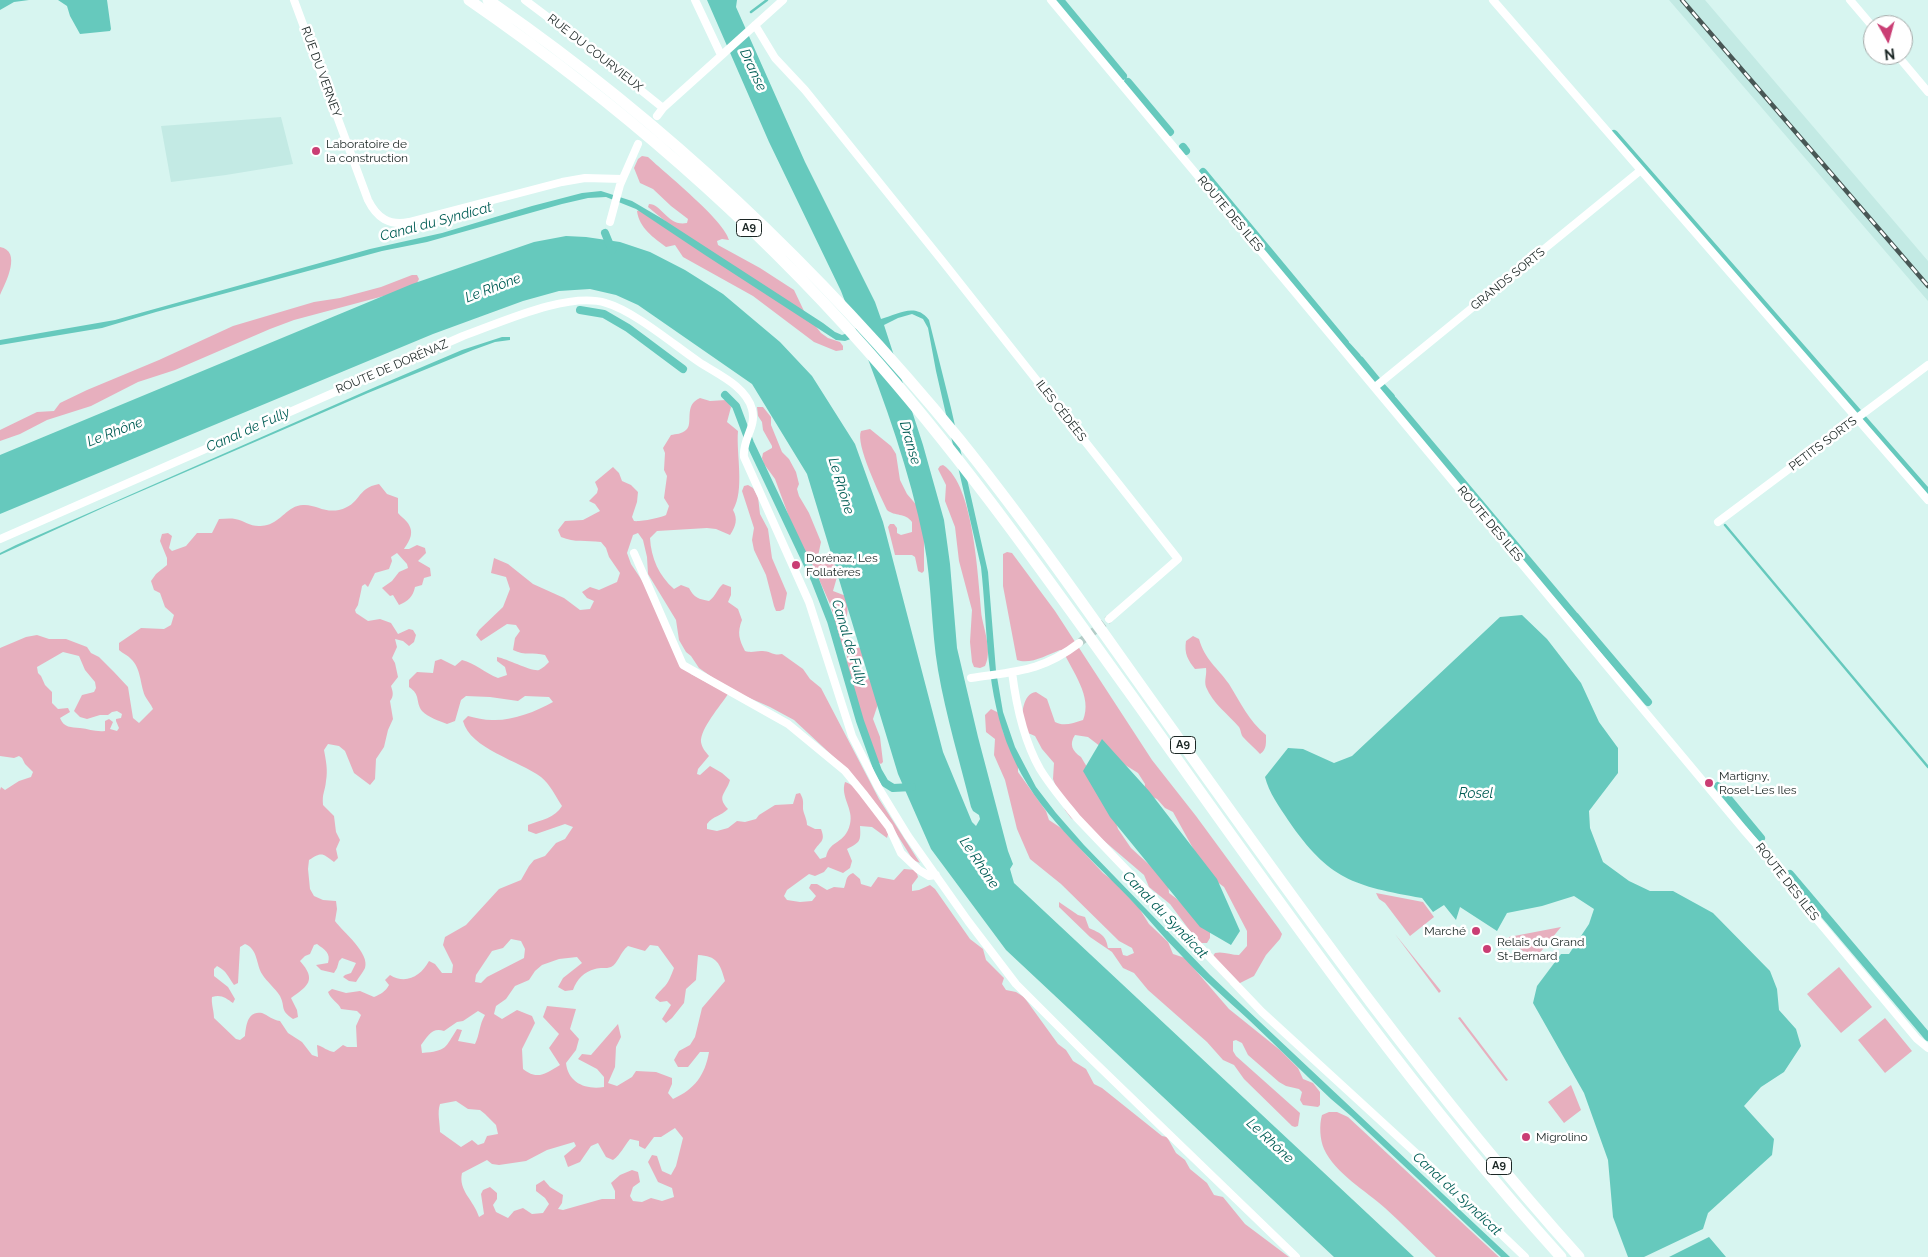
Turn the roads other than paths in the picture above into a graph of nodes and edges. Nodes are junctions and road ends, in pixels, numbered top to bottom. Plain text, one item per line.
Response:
1 (294, 0) edge
2 (469, 0) edge
3 (488, 0) edge
4 (525, 0) edge
5 (695, 0) edge
6 (783, 0) edge
7 (1051, 0) edge
8 (1494, 0) edge
9 (1850, 0) edge
10 (1863, 15) edge
11 (752, 28) junction
12 (723, 53) junction
13 (1905, 65) edge
14 (1928, 92) edge
15 (663, 108) junction
16 (657, 116) dead end
17 (638, 144) dead end
18 (1641, 170) junction
19 (622, 179) junction
20 (610, 222) dead end
21 (1928, 365) edge
22 (1375, 388) junction
23 (1857, 419) junction
24 (1928, 500) edge
25 (1718, 522) dead end
26 (0, 539) edge
27 (634, 553) dead end
28 (1109, 619) tunnel mouth
29 (1079, 643) tunnel mouth
30 (1009, 673) junction
31 (976, 678) dead end
32 (936, 875) junction
33 (1928, 1048) edge
34 (1296, 1257) edge
35 (1525, 1257) edge
36 (1561, 1257) edge
37 (1579, 1257) edge

1 - 19 street, RUE DU VERNEY
2 - 36 highway, A9
3 - 37 highway, A9
4 - 15 street, RUE DU COURVIEUX
5 - 12 street
6 - 11 street
7 - 22 street, ROUTE DES ILES
8 - 18 street
9 - 10 street
11 - 12 street
11 - 28 street, ILES CÉDÉES
12 - 15 street
13 - 14 street
15 - 16 street
17 - 19 street
18 - 22 street, GRANDS SORTS
18 - 23 street
19 - 20 street
21 - 23 street, PETITS SORTS
22 - 33 street, ROUTE DES ILES
23 - 24 street
23 - 25 street, PETITS SORTS
26 - 32 street, ROUTE DE DORÉNAZ
27 - 32 street
29 - 30 street
30 - 31 street
30 - 35 street
32 - 34 street

